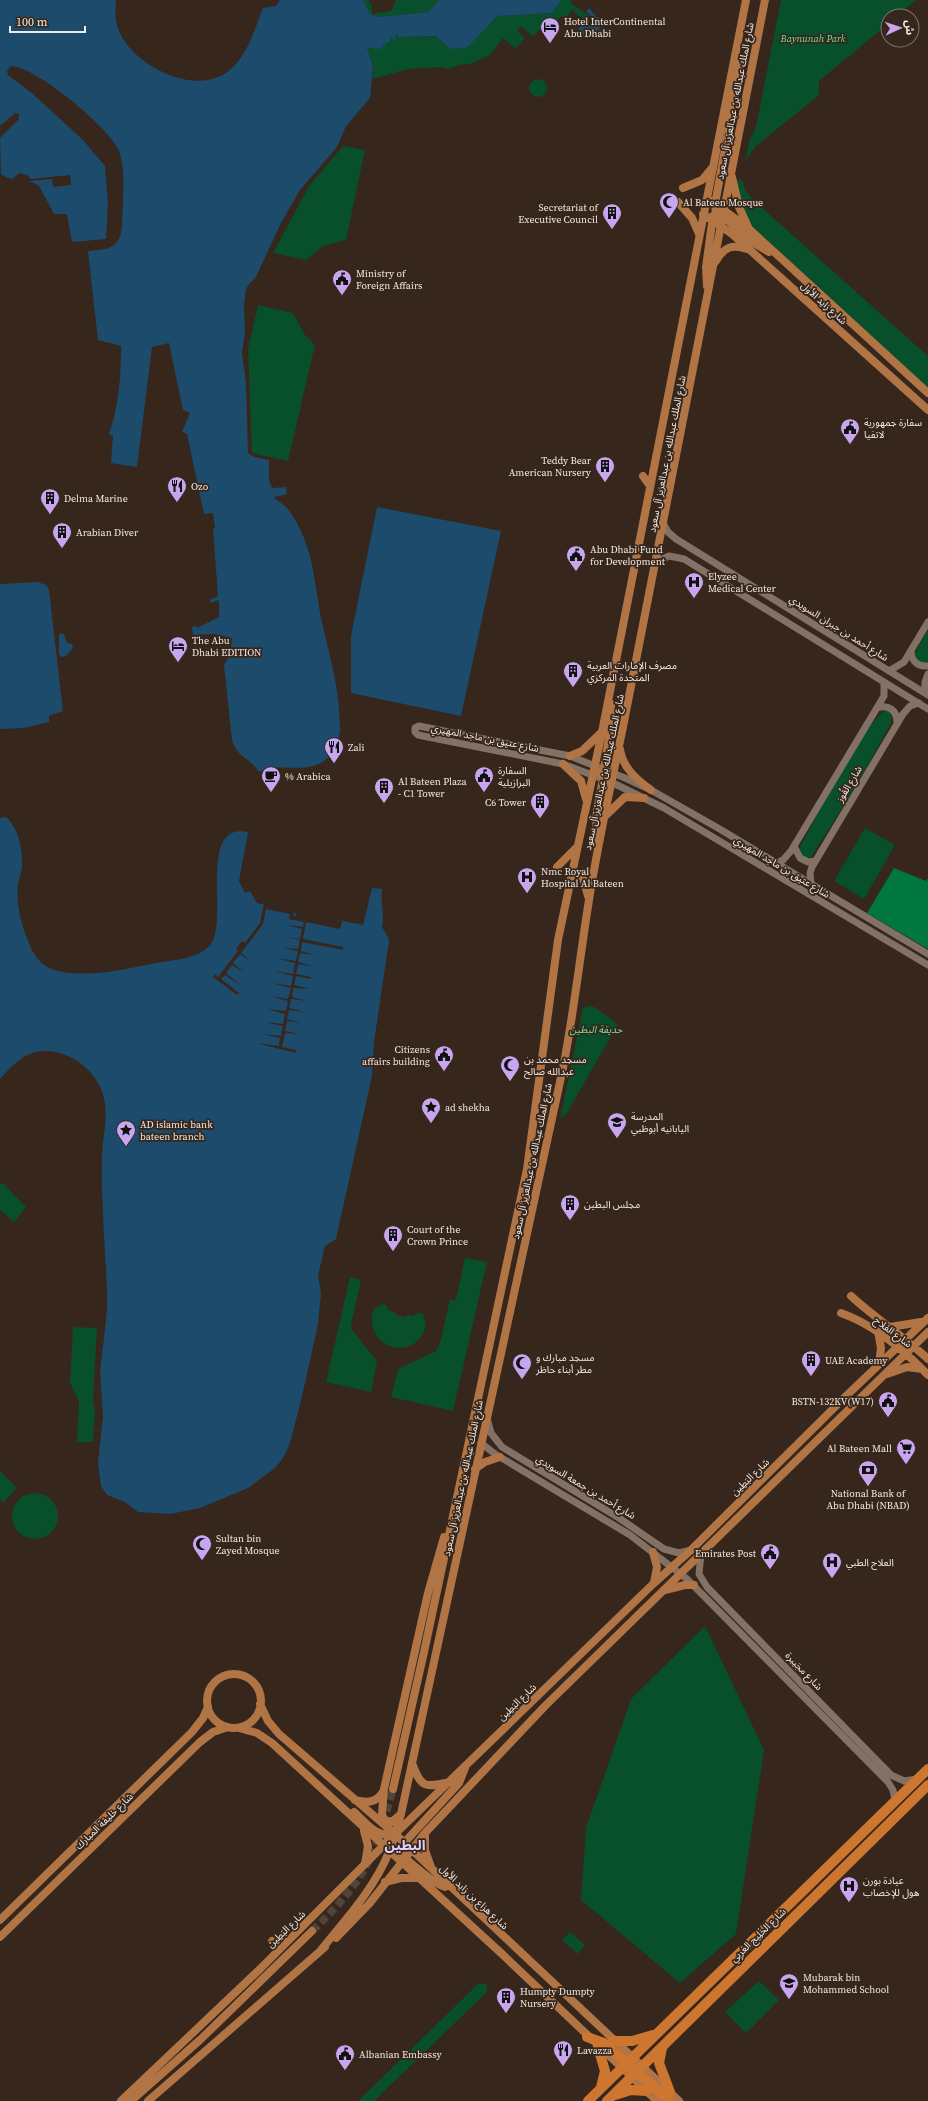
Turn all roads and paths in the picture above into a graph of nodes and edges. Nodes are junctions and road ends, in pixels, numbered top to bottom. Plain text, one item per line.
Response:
1 (746, 0) edge
2 (765, 0) edge
3 (736, 53) junction
4 (714, 165) junction
5 (731, 173) junction
6 (683, 188) dead end
7 (707, 198) junction
8 (678, 202) dead end
9 (715, 209) junction
10 (724, 213) junction
11 (703, 214) junction
12 (713, 221) junction
13 (721, 226) junction
14 (748, 228) junction
15 (700, 237) junction
16 (750, 250) junction
17 (776, 254) junction
18 (713, 268) junction
19 (708, 290) junction
20 (928, 393) edge
21 (928, 410) edge
22 (643, 476) dead end
23 (650, 486) junction
24 (663, 523) junction
25 (656, 562) junction
26 (928, 622) edge
27 (911, 651) junction
28 (928, 666) edge
29 (889, 671) junction
30 (928, 674) edge
31 (884, 682) junction
32 (926, 694) edge
33 (609, 695) junction
34 (919, 703) junction
35 (876, 708) junction
36 (928, 709) edge
37 (897, 722) junction
38 (602, 732) junction
39 (620, 744) junction
40 (570, 756) junction
41 (562, 764) junction
42 (595, 765) junction
43 (604, 769) junction
44 (613, 773) junction
45 (593, 775) junction
46 (607, 781) junction
47 (651, 790) junction
48 (644, 798) junction
49 (812, 800) dead end
50 (586, 803) junction
51 (819, 804) junction
52 (604, 818) junction
53 (598, 846) junction
54 (794, 846) junction
55 (577, 847) junction
56 (815, 861) junction
57 (776, 863) junction
58 (556, 867) dead end
59 (572, 870) junction
60 (811, 884) junction
61 (589, 901) junction
62 (862, 914) junction
63 (856, 923) junction
64 (888, 930) junction
65 (882, 938) junction
66 (928, 954) edge
67 (928, 965) edge
68 (851, 1296) dead end
69 (841, 1313) dead end
70 (926, 1319) edge
71 (890, 1328) junction
72 (878, 1331) junction
73 (928, 1332) edge
74 (906, 1338) junction
75 (898, 1346) junction
76 (914, 1346) junction
77 (906, 1354) junction
78 (928, 1359) edge
79 (878, 1364) junction
80 (926, 1372) edge
81 (882, 1376) junction
82 (476, 1405) junction
83 (487, 1417) junction
84 (481, 1443) junction
85 (500, 1457) junction
86 (475, 1469) junction
87 (582, 1494) junction
88 (457, 1498) junction
89 (571, 1499) junction
90 (659, 1545) junction
91 (691, 1550) junction
92 (653, 1552) junction
93 (701, 1554) junction
94 (672, 1567) junction
95 (681, 1574) junction
96 (653, 1584) junction
97 (694, 1585) junction
98 (664, 1590) junction
99 (260, 1704) junction
100 (208, 1707) junction
101 (228, 1727) junction
102 (239, 1728) junction
103 (412, 1763) junction
104 (466, 1766) junction
105 (928, 1769) edge
106 (918, 1779) junction
107 (451, 1781) junction
108 (928, 1785) edge
109 (393, 1789) tunnel mouth
110 (384, 1790) junction
111 (353, 1799) junction
112 (895, 1801) junction
113 (339, 1805) junction
114 (401, 1814) junction
115 (361, 1827) junction
116 (425, 1833) junction
117 (395, 1834) junction
118 (388, 1849) junction
119 (404, 1853) junction
120 (364, 1867) junction
121 (434, 1873) junction
122 (419, 1878) junction
123 (385, 1882) junction
124 (451, 1889) junction
125 (0, 1920) edge
126 (312, 1931) tunnel mouth
127 (0, 1938) edge
128 (272, 1941) dead end
129 (280, 1949) junction
130 (321, 1950) junction
131 (694, 1997) junction
132 (655, 2035) junction
133 (587, 2037) junction
134 (613, 2041) junction
135 (598, 2047) junction
136 (662, 2047) junction
137 (632, 2068) junction
138 (601, 2089) junction
139 (646, 2091) junction
140 (669, 2096) edge
141 (610, 2098) edge
142 (121, 2101) edge
143 (131, 2101) edge
144 (148, 2101) edge
145 (588, 2101) edge
146 (599, 2101) edge
147 (657, 2101) edge
148 (679, 2101) edge

1 - 3 main road, شارع الملك عبدالله بن عبدالعزيز آل سعود
2 - 5 main road, شارع الملك عبدالله بن عبدالعزيز آل سعود
3 - 4 main road, شارع الملك عبدالله بن عبدالعزيز آل سعود
3 - 9 main road
4 - 6 main road
4 - 7 main road, شارع الملك عبدالله بن عبدالعزيز آل سعود
5 - 10 main road, شارع الملك عبدالله بن عبدالعزيز آل سعود
5 - 14 main road
7 - 9 main road, شارع زايد الأول
7 - 11 main road, شارع الملك عبدالله بن عبدالعزيز آل سعود
8 - 15 main road
9 - 10 main road, شارع زايد الأول
9 - 11 main road
9 - 12 main road
9 - 13 main road
10 - 13 main road, شارع الملك عبدالله بن عبدالعزيز آل سعود
10 - 14 main road, شارع زايد الأول
10 - 17 main road
11 - 12 main road, شارع زايد الأول
11 - 15 main road, شارع الملك عبدالله بن عبدالعزيز آل سعود
12 - 13 main road, شارع زايد الأول
12 - 19 main road
13 - 16 main road, شارع زايد الأول
13 - 18 main road, شارع الملك عبدالله بن عبدالعزيز آل سعود
14 - 17 main road, شارع زايد الأول
15 - 23 main road, شارع الملك عبدالله بن عبدالعزيز آل سعود
16 - 18 main road
16 - 21 main road, شارع زايد الأول
17 - 20 main road, شارع زايد الأول
18 - 19 main road, شارع الملك عبدالله بن عبدالعزيز آل سعود
19 - 24 main road, شارع الملك عبدالله بن عبدالعزيز آل سعود
22 - 23 main road
23 - 33 main road, شارع الملك عبدالله بن عبدالعزيز آل سعود
24 - 25 main road, شارع الملك عبدالله بن عبدالعزيز آل سعود
24 - 29 street, شارع أحمد بن جبران السويدي
25 - 31 street
25 - 39 main road, شارع الملك عبدالله بن عبدالعزيز آل سعود
26 - 27 street
27 - 28 street
27 - 29 street
29 - 32 street, شارع أحمد بن جبران السويدي
30 - 32 street
31 - 34 street
31 - 35 street, شارع القُوز
33 - 38 main road, شارع الملك عبدالله بن عبدالعزيز آل سعود
33 - 43 main road
34 - 36 street
34 - 37 street, شارع القُوز
35 - 37 street
35 - 51 street, شارع القُوز
37 - 56 street, شارع القُوز
38 - 40 main road
38 - 42 main road, شارع الملك عبدالله بن عبدالعزيز آل سعود
39 - 44 main road, شارع الملك عبدالله بن عبدالعزيز آل سعود
39 - 47 main road
40 - 41 street, شارع عتيق بن ماجد المهيري
40 - 42 street, شارع عتيق بن ماجد المهيري
41 - 45 street, شارع عتيق بن ماجد المهيري
41 - 50 main road
42 - 43 street, شارع عتيق بن ماجد المهيري
42 - 45 main road, شارع الملك عبدالله بن عبدالعزيز آل سعود
42 - 46 main road
43 - 44 street, شارع عتيق بن ماجد المهيري
43 - 46 main road
44 - 46 main road, شارع الملك عبدالله بن عبدالعزيز آل سعود
44 - 47 street, شارع عتيق بن ماجد المهيري
45 - 46 street, شارع عتيق بن ماجد المهيري
45 - 50 main road, شارع الملك عبدالله بن عبدالعزيز آل سعود
46 - 48 street, شارع عتيق بن ماجد المهيري
46 - 52 main road, شارع الملك عبدالله بن عبدالعزيز آل سعود
46 - 53 main road
47 - 57 street, شارع عتيق بن ماجد المهيري
48 - 52 main road
48 - 63 street, شارع عتيق بن ماجد المهيري
49 - 51 street
50 - 55 main road, شارع الملك عبدالله بن عبدالعزيز آل سعود
51 - 54 street, شارع القُوز
52 - 53 main road, شارع الملك عبدالله بن عبدالعزيز آل سعود
53 - 61 main road, شارع الملك عبدالله بن عبدالعزيز آل سعود
54 - 56 street
54 - 57 street, شارع القُوز
55 - 58 main road
55 - 59 main road, شارع الملك عبدالله بن عبدالعزيز آل سعود
56 - 60 street, شارع القُوز
57 - 60 street, شارع عتيق بن ماجد المهيري
59 - 61 main road
59 - 82 main road, شارع الملك عبدالله بن عبدالعزيز آل سعود
60 - 62 street, شارع عتيق بن ماجد المهيري
61 - 83 main road, شارع الملك عبدالله بن عبدالعزيز آل سعود
62 - 63 street
62 - 64 street, شارع عتيق بن ماجد المهيري
63 - 65 street, شارع عتيق بن ماجد المهيري
64 - 65 street
64 - 66 street, شارع عتيق بن ماجد المهيري
65 - 67 street, شارع عتيق بن ماجد المهيري
68 - 71 main road, شارع الفلاح
69 - 72 main road, شارع الفلاح
70 - 71 main road
70 - 74 main road, شارع البَطِين
71 - 74 main road, شارع الفلاح
72 - 75 main road, شارع الفلاح
72 - 79 main road
73 - 76 main road, شارع البَطِين
74 - 75 main road, شارع البَطِين
74 - 76 main road, شارع الفلاح
75 - 77 main road, شارع الفلاح
75 - 79 main road, شارع البَطِين
76 - 77 main road, شارع البَطِين
76 - 78 main road, شارع الفلاح
77 - 80 main road, شارع الفلاح
77 - 81 main road, شارع البَطِين
79 - 91 main road, شارع البَطِين
80 - 81 main road
81 - 93 main road, شارع البَطِين
82 - 84 main road
82 - 88 main road, شارع الملك عبدالله بن عبدالعزيز آل سعود
83 - 84 main road, شارع الملك عبدالله بن عبدالعزيز آل سعود
83 - 87 street, شارع أحمد بن جمعة السويدي
84 - 85 street, شارع أحمد بن جمعة السويدي
84 - 86 main road, شارع الملك عبدالله بن عبدالعزيز آل سعود
85 - 86 main road
85 - 89 street, شارع أحمد بن جمعة السويدي
86 - 103 main road, شارع الملك عبدالله بن عبدالعزيز آل سعود
87 - 89 street
87 - 90 street, شارع أحمد بن جمعة السويدي
88 - 109 main road, شارع الملك عبدالله بن عبدالعزيز آل سعود
88 - 110 main road
89 - 92 street, شارع أحمد بن جمعة السويدي
90 - 91 street, شارع أحمد بن جمعة السويدي
90 - 92 street
91 - 94 main road, شارع البَطِين
92 - 94 street, شارع أحمد بن جمعة السويدي
92 - 96 main road
93 - 95 main road, شارع البَطِين
93 - 106 street, شارع مجَيبرة
94 - 95 street, شارع مجَيبرة
94 - 96 main road, شارع البَطِين
95 - 97 street, شارع مجَيبرة
95 - 98 main road, شارع البَطِين
96 - 104 main road, شارع البَطِين
97 - 98 main road
97 - 112 street, شارع مجَيبرة
98 - 116 main road, شارع البَطِين
99 - 100 main road
99 - 102 main road
99 - 111 main road, شارع هزاع بن زايد الأول
100 - 101 main road
100 - 125 main road, شارع خليفة المبارك
101 - 102 main road
101 - 127 main road, شارع خليفة المبارك
102 - 113 main road, شارع هزاع بن زايد الأول
103 - 107 main road
103 - 114 main road, شارع الملك عبدالله بن عبدالعزيز آل سعود
104 - 107 main road, شارع البَطِين
104 - 119 main road
105 - 106 highway, شارع الخَلِيج العَربِي
106 - 112 highway, شارع الخَلِيج العَربِي
107 - 117 main road, شارع البَطِين
108 - 136 highway, شارع الخَلِيج العَربِي
110 - 111 main road
110 - 114 main road
111 - 117 main road, شارع هزاع بن زايد الأول
112 - 131 highway, شارع الخَلِيج العَربِي
113 - 115 main road, شارع هزاع بن زايد الأول
113 - 117 main road
114 - 117 main road, شارع الملك عبدالله بن عبدالعزيز آل سعود
115 - 118 main road, شارع هزاع بن زايد الأول
115 - 120 main road
116 - 119 main road, شارع البَطِين
116 - 121 main road
117 - 118 main road, شارع البَطِين
117 - 119 main road, شارع هزاع بن زايد الأول
118 - 119 main road, شارع هزاع بن زايد الأول
118 - 119 main road
118 - 120 main road, شارع البَطِين
118 - 130 main road
119 - 121 main road, شارع هزاع بن زايد الأول
119 - 122 main road, شارع هزاع بن زايد الأول
119 - 123 main road, شارع البَطِين
119 - 124 main road
120 - 129 main road, شارع البَطِين
121 - 124 main road, شارع هزاع بن زايد الأول
122 - 123 main road
122 - 133 main road, شارع هزاع بن زايد الأول
123 - 130 main road, شارع البَطِين
124 - 134 main road, شارع هزاع بن زايد الأول
126 - 143 main road, شارع البَطِين
128 - 129 main road
129 - 142 main road, شارع البَطِين
130 - 144 main road, شارع البَطِين
131 - 132 highway, شارع الخَلِيج العَربِي
131 - 137 highway
132 - 134 highway
132 - 137 highway, شارع الخَلِيج العَربِي
133 - 135 main road, شارع هزاع بن زايد الأول
133 - 137 highway
134 - 137 main road, شارع هزاع بن زايد الأول
135 - 137 main road, شارع هزاع بن زايد الأول
135 - 138 highway
136 - 137 highway, شارع الخَلِيج العَربِي
136 - 140 highway
137 - 138 highway, شارع الخَلِيج العَربِي
137 - 139 main road, شارع هزاع بن زايد الأول
137 - 140 highway
137 - 141 highway, شارع الخَلِيج العَربِي
137 - 146 highway
138 - 145 highway, شارع الخَلِيج العَربِي
139 - 141 highway
139 - 147 main road, شارع هزاع بن زايد الأول
140 - 148 main road

